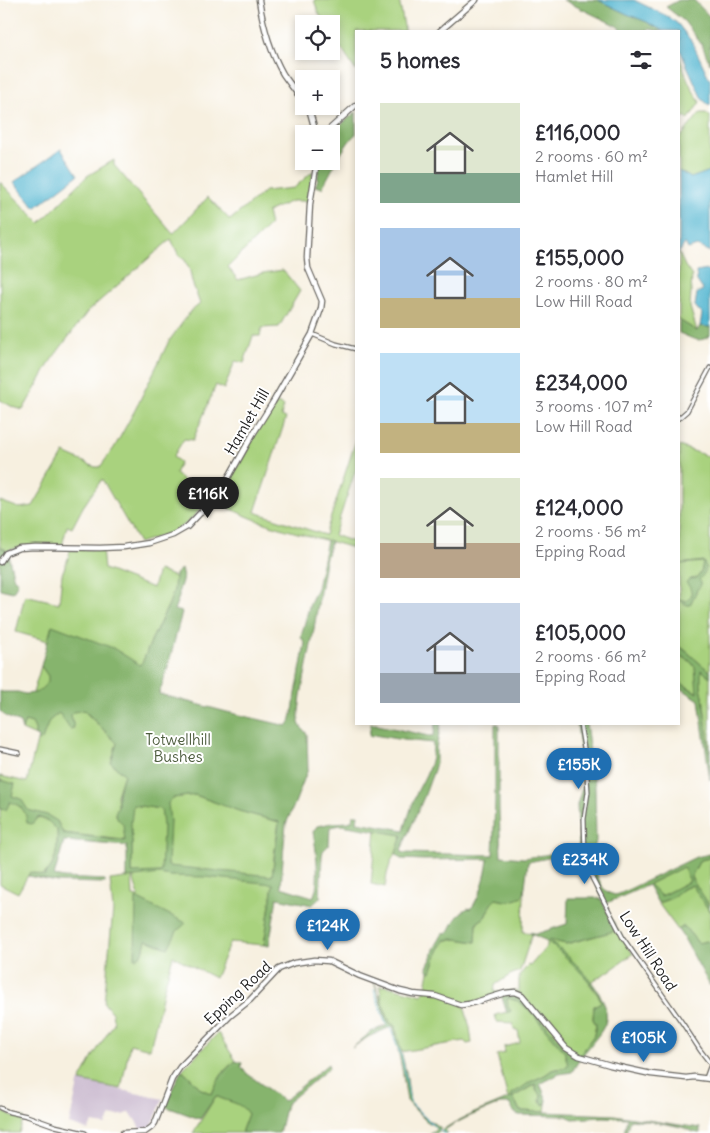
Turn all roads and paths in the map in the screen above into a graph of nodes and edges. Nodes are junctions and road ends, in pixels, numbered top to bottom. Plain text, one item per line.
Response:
1 (259, 0) edge
2 (476, 0) edge
3 (441, 30) edge
4 (295, 90) edge
5 (355, 106) edge
6 (334, 125) edge
7 (316, 170) edge
8 (312, 334) junction
9 (355, 349) edge
10 (710, 368) edge
11 (680, 417) edge
12 (0, 562) edge
13 (580, 725) edge
14 (0, 749) edge
15 (19, 753) dead end
16 (710, 1063) edge
17 (708, 1078) edge
18 (0, 1108) edge
19 (86, 1133) edge
20 (123, 1133) edge

1 - 4 street
2 - 3 street
5 - 6 street
7 - 8 street, Hamlet Hill
8 - 9 street
8 - 12 street, Hamlet Hill
10 - 11 street
13 - 16 street, Low Hill Road
14 - 15 street
16 - 17 street
17 - 20 street, Epping Road
18 - 19 street

